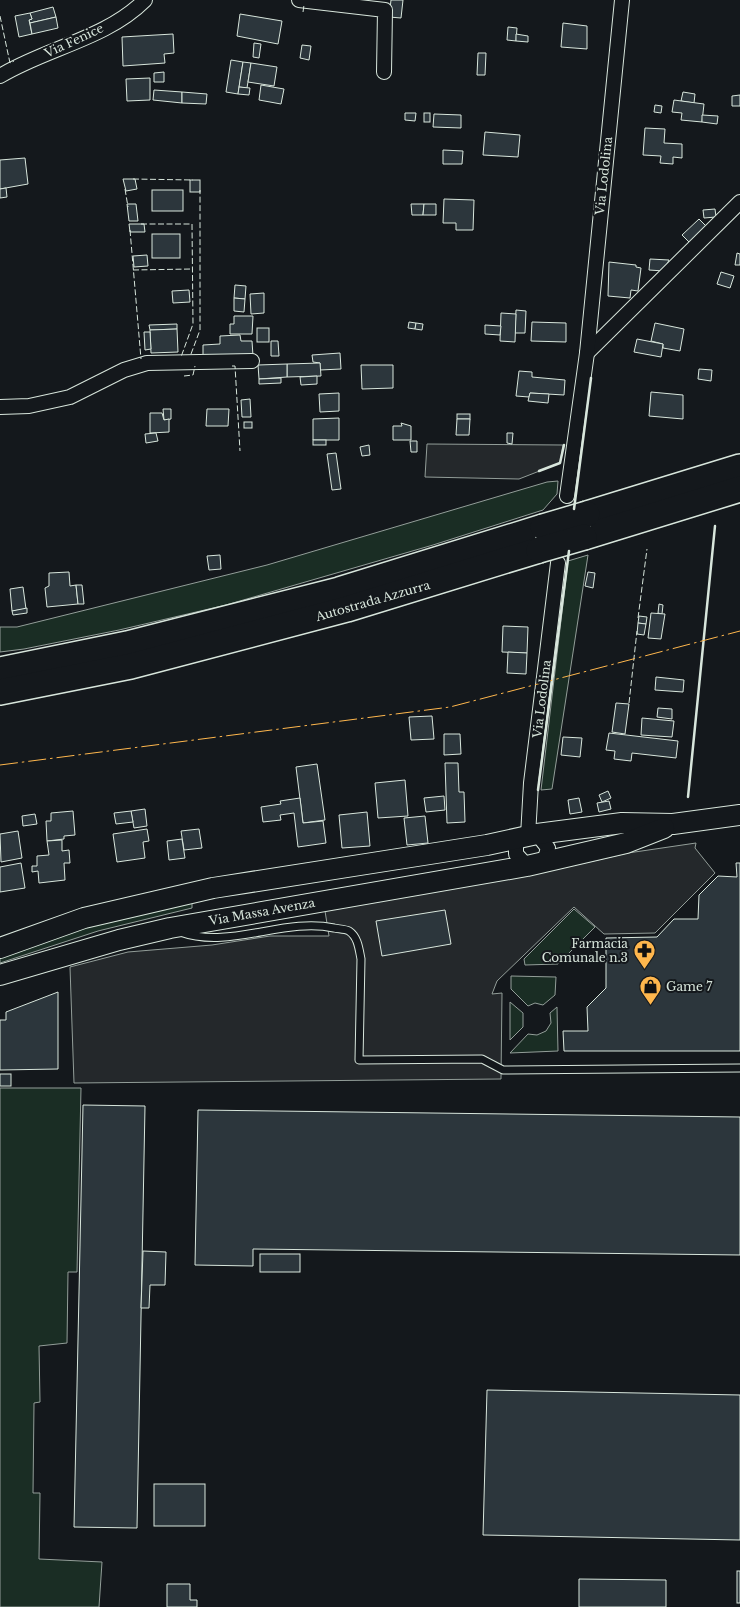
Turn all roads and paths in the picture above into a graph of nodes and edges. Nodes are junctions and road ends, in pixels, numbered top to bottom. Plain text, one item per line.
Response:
1 (145, 0) edge
2 (300, 0) edge
3 (622, 0) edge
4 (384, 72) dead end
5 (0, 76) edge
6 (740, 202) edge
7 (587, 353) junction
8 (252, 361) dead end
9 (0, 407) edge
10 (740, 468) edge
11 (740, 489) edge
12 (567, 496) dead end
13 (586, 525) junction
14 (547, 547) junction
15 (0, 670) edge
16 (0, 692) edge
17 (740, 815) edge
18 (673, 824) junction
19 (527, 836) junction
20 (536, 864) junction
21 (213, 888) junction
22 (170, 928) junction
23 (0, 936) edge
24 (0, 948) edge
25 (0, 975) edge
26 (740, 1068) edge

1 - 5 street, Via Fenice
2 - 4 street
3 - 7 street, Via Lodolina
6 - 7 street
7 - 12 street, Via Lodolina
8 - 9 street
10 - 13 highway, Autostrada Azzurra
11 - 13 highway, Autostrada Azzurra
13 - 14 highway, Autostrada Azzurra, bridge
14 - 15 highway, Autostrada Azzurra
14 - 16 highway, Autostrada Azzurra
14 - 19 street, Via Lodolina
17 - 18 main road, Via Massa Avenza
18 - 19 main road, Via Massa Avenza
18 - 20 main road, Via Massa Avenza
19 - 20 street
19 - 20 street
19 - 21 main road, Via Massa Avenza
20 - 22 main road, Via Massa Avenza
21 - 23 main road
21 - 24 main road, Via Massa Avenza
22 - 25 main road, Via Massa Avenza
22 - 26 lane

